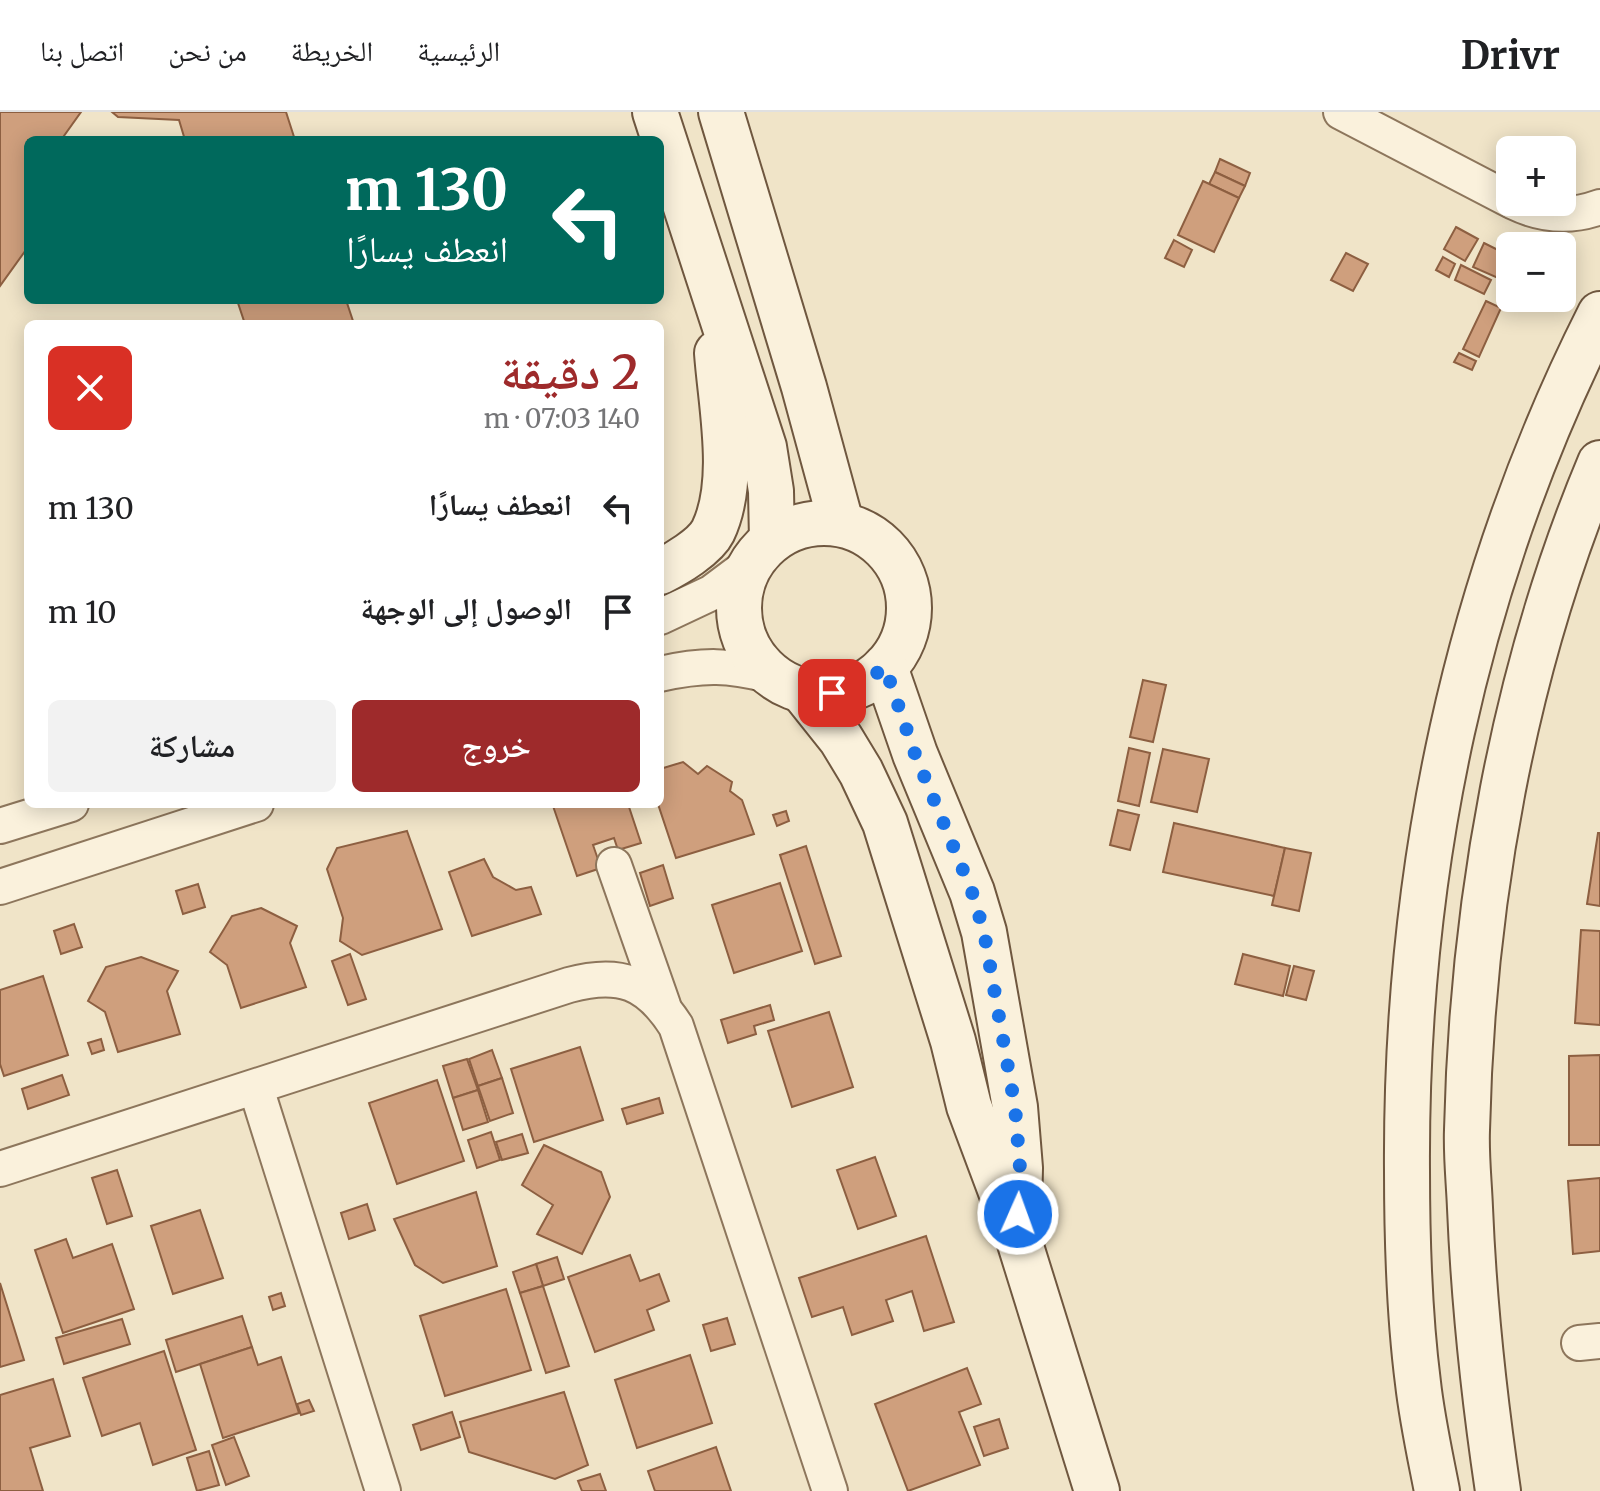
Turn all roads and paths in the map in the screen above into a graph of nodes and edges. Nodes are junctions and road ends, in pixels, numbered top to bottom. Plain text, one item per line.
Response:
1 (655, 112) edge
2 (721, 112) edge
3 (1341, 112) edge
4 (663, 136) edge
5 (664, 139) edge
6 (1496, 193) edge
7 (1600, 207) edge
8 (1576, 214) edge
9 (711, 283) junction
10 (1600, 314) edge
11 (1600, 463) edge
12 (841, 523) junction
13 (762, 552) junction
14 (664, 570) edge
15 (664, 615) edge
16 (885, 667) junction
17 (664, 673) edge
18 (788, 683) junction
19 (58, 808) edge
20 (244, 808) edge
21 (0, 826) edge
22 (614, 865) dead end
23 (0, 887) edge
24 (663, 1005) junction
25 (256, 1088) junction
26 (0, 1169) edge
27 (1018, 1237) junction
28 (374, 1489) edge
29 (830, 1491) edge
30 (1097, 1491) edge
31 (1437, 1491) edge
32 (1498, 1491) edge

1 - 4 street
2 - 12 street
3 - 6 street
5 - 9 street
7 - 8 street
9 - 13 street
9 - 14 street
10 - 31 street
11 - 32 street
12 - 13 street
12 - 16 street
13 - 15 street
13 - 18 street
16 - 18 street
16 - 27 street
17 - 18 street
18 - 27 street
19 - 21 street
20 - 23 street
22 - 24 street
24 - 25 street
24 - 29 street
25 - 26 street
25 - 28 street
27 - 30 street

